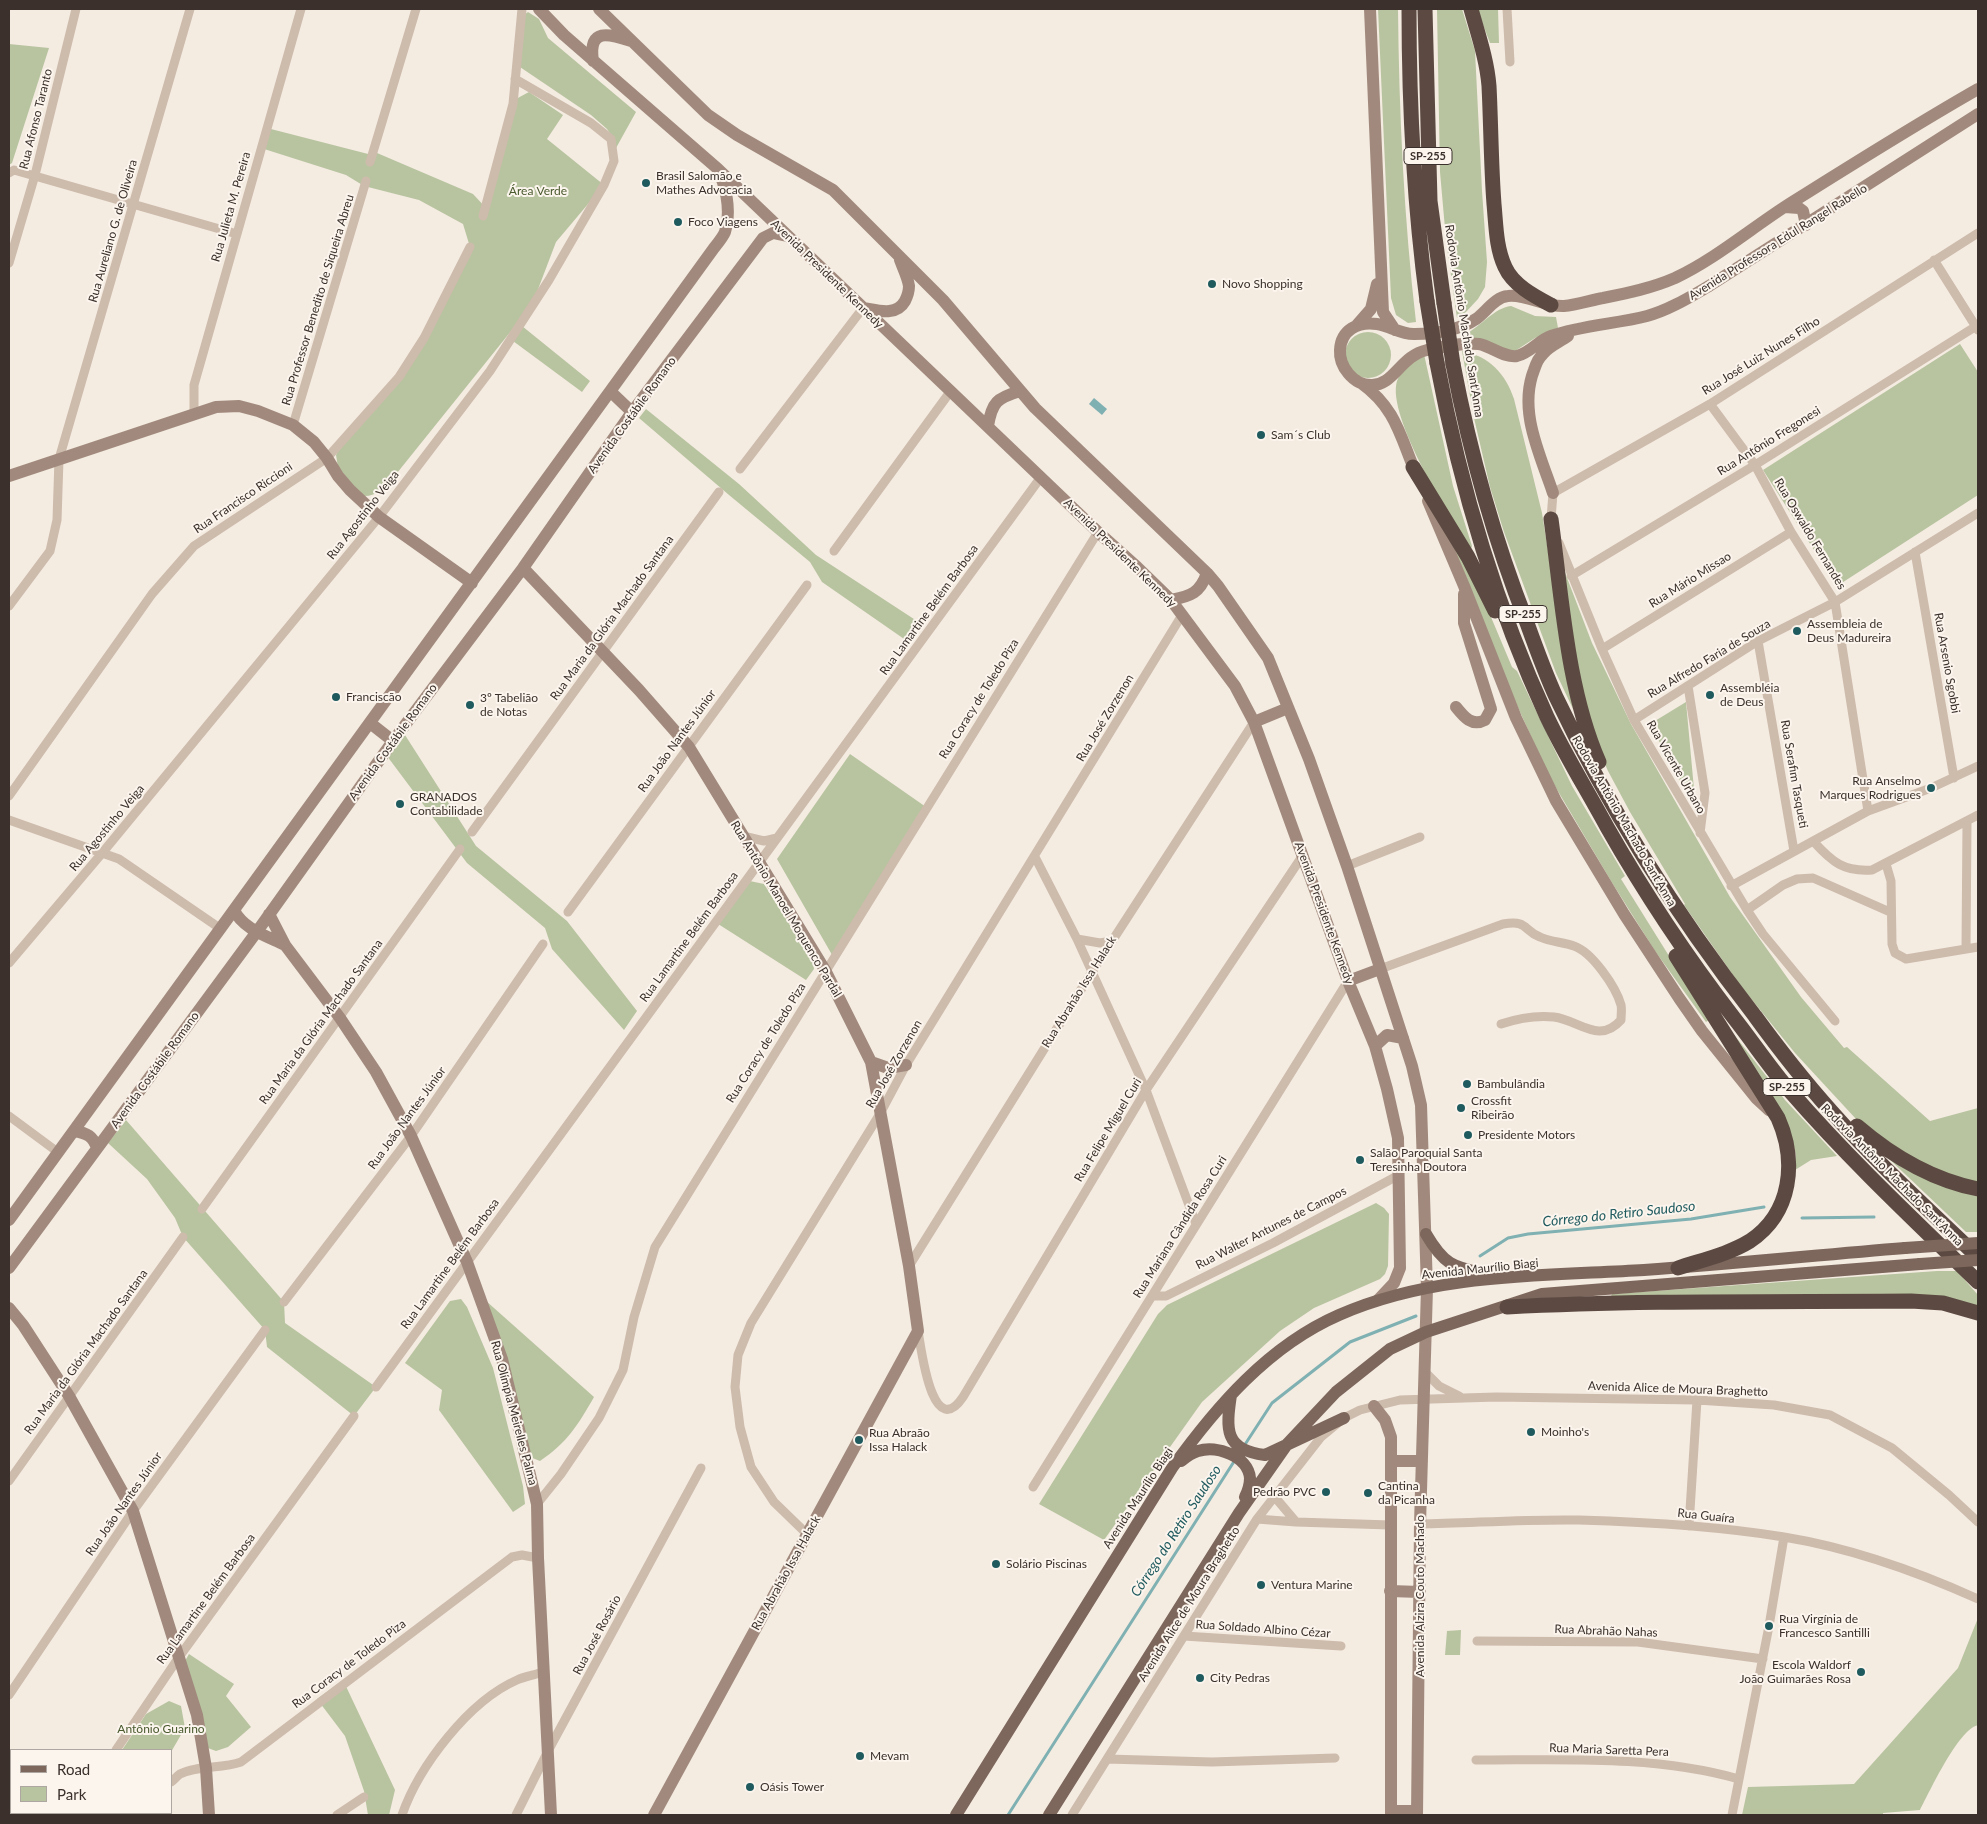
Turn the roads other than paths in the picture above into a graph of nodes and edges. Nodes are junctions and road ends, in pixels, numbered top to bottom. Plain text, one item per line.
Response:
1 (76, 9) edge
2 (190, 9) edge
3 (301, 9) edge
4 (416, 9) edge
5 (522, 9) edge
6 (538, 9) edge
7 (599, 9) edge
8 (1370, 9) edge
9 (1409, 9) edge
10 (1425, 9) edge
11 (1471, 9) edge
12 (1507, 9) edge
13 (633, 41) junction
14 (593, 60) junction
15 (1510, 62) dead end
16 (515, 79) junction
17 (1978, 89) edge
18 (1978, 114) edge
19 (370, 162) dead end
20 (718, 169) junction
21 (9, 173) edge
22 (35, 176) junction
23 (366, 181) dead end
24 (134, 204) junction
25 (1785, 207) junction
26 (483, 216) dead end
27 (1806, 225) junction
28 (1978, 233) edge
29 (237, 234) junction
30 (788, 236) junction
31 (470, 246) dead end
32 (899, 258) junction
33 (1934, 260) junction
34 (9, 263) edge
35 (1381, 266) junction
36 (1551, 305) junction
37 (862, 308) junction
38 (1357, 325) junction
39 (1977, 327) edge
40 (1581, 329) junction
41 (1395, 330) junction
42 (1357, 380) junction
43 (611, 392) junction
44 (950, 392) junction
45 (1020, 392) junction
46 (1710, 404) junction
47 (632, 412) junction
48 (194, 414) junction
49 (293, 426) junction
50 (988, 426) junction
51 (327, 458) junction
52 (59, 459) junction
53 (1755, 465) junction
54 (1413, 467) junction
55 (740, 469) dead end
56 (9, 476) edge
57 (1041, 477) junction
58 (719, 492) dead end
59 (1553, 493) junction
60 (1978, 513) edge
61 (379, 517) junction
62 (1551, 519) junction
63 (1098, 532) junction
64 (1792, 532) junction
65 (834, 552) dead end
66 (1915, 552) junction
67 (523, 568) junction
68 (1207, 573) junction
69 (1571, 576) junction
70 (472, 583) junction
71 (807, 585) dead end
72 (1464, 586) junction
73 (1171, 600) junction
74 (1835, 602) junction
75 (9, 606) edge
76 (1182, 615) junction
77 (1758, 641) junction
78 (1602, 649) junction
79 (604, 652) junction
80 (1688, 686) junction
81 (1456, 707) dead end
82 (1288, 708) junction
83 (1547, 716) junction
84 (1634, 720) junction
85 (1254, 722) junction
86 (370, 723) junction
87 (393, 741) junction
88 (688, 747) junction
89 (1978, 766) edge
90 (1954, 778) junction
91 (9, 796) edge
92 (1868, 811) junction
93 (1978, 815) edge
94 (9, 820) edge
95 (1967, 822) junction
96 (472, 832) dead end
97 (1700, 833) junction
98 (743, 836) junction
99 (1420, 837) dead end
100 (778, 838) junction
101 (1814, 842) junction
102 (1638, 848) junction
103 (460, 849) dead end
104 (1794, 851) junction
105 (103, 852) junction
106 (1303, 855) junction
107 (1035, 857) junction
108 (759, 863) junction
109 (1628, 864) junction
110 (1886, 864) junction
111 (1347, 866) junction
112 (1731, 886) junction
113 (234, 910) junction
114 (1746, 910) junction
115 (568, 912) dead end
116 (1890, 912) junction
117 (269, 914) junction
118 (221, 929) junction
119 (257, 931) junction
120 (1077, 938) junction
121 (1112, 941) junction
122 (542, 944) dead end
123 (285, 945) junction
124 (1978, 947) edge
125 (1966, 950) junction
126 (9, 963) edge
127 (1380, 968) junction
128 (825, 970) junction
129 (1092, 972) junction
130 (1348, 981) junction
131 (340, 1018) junction
132 (1835, 1021) dead end
133 (1501, 1024) dead end
134 (1403, 1038) junction
135 (1374, 1046) junction
136 (871, 1062) junction
137 (1790, 1062) junction
138 (906, 1065) junction
139 (1146, 1090) junction
140 (881, 1112) junction
141 (9, 1116) edge
142 (1778, 1118) junction
143 (74, 1131) junction
144 (411, 1136) junction
145 (97, 1148) junction
146 (59, 1153) junction
147 (1399, 1175) junction
148 (1978, 1189) edge
149 (202, 1209) dead end
150 (9, 1220) edge
151 (1196, 1224) junction
152 (1426, 1234) junction
153 (183, 1237) dead end
154 (1978, 1243) edge
155 (1978, 1258) edge
156 (467, 1262) junction
157 (909, 1266) junction
158 (9, 1268) edge
159 (1678, 1268) junction
160 (1505, 1279) junction
161 (1978, 1282) edge
162 (1427, 1288) junction
163 (1152, 1296) junction
164 (1378, 1300) junction
165 (284, 1302) dead end
166 (1507, 1307) junction
167 (9, 1308) edge
168 (1978, 1313) edge
169 (265, 1330) dead end
170 (918, 1331) junction
171 (1426, 1332) junction
172 (1425, 1372) junction
173 (376, 1387) dead end
174 (1231, 1395) junction
175 (70, 1396) junction
176 (1425, 1398) junction
177 (1461, 1398) junction
178 (1697, 1400) junction
179 (937, 1403) joint
180 (1374, 1406) junction
181 (354, 1416) dead end
182 (1344, 1418) junction
183 (1288, 1443) junction
184 (1391, 1461) junction
185 (1422, 1461) junction
186 (701, 1468) dead end
187 (1172, 1468) junction
188 (9, 1481) edge
189 (1033, 1487) dead end
190 (1274, 1496) junction
191 (537, 1504) junction
192 (133, 1511) junction
193 (1239, 1513) junction
194 (1257, 1519) junction
195 (1296, 1522) junction
196 (1978, 1522) edge
197 (1420, 1524) junction
198 (1390, 1525) junction
199 (1689, 1526) junction
200 (807, 1534) junction
201 (1784, 1537) junction
202 (538, 1558) junction
203 (1390, 1591) junction
204 (1420, 1592) junction
205 (1978, 1599) edge
206 (1184, 1636) junction
207 (1477, 1641) dead end
208 (1341, 1646) dead end
209 (179, 1657) junction
210 (1763, 1660) junction
211 (544, 1672) junction
212 (9, 1695) edge
213 (117, 1749) edge
214 (548, 1752) junction
215 (1335, 1758) dead end
216 (1107, 1759) junction
217 (1476, 1760) dead end
218 (206, 1768) junction
219 (1739, 1779) junction
220 (172, 1781) edge
221 (364, 1797) dead end
222 (1391, 1813) edge
223 (1417, 1813) edge
224 (209, 1815) edge
225 (336, 1815) edge
226 (402, 1815) edge
227 (516, 1815) edge
228 (551, 1815) edge
229 (654, 1815) edge
230 (956, 1815) edge
231 (1049, 1815) edge
232 (1072, 1815) edge
233 (1732, 1815) edge

1 - 22 street, Rua Afonso Taranto
2 - 24 street, Rua Aureliano G. de Oliveira
3 - 29 street, Rua Julieta M. Pereira
4 - 19 street
5 - 16 street
6 - 14 main road, Avenida Presidente Kennedy
7 - 13 main road
8 - 35 main road
9 - 83 highway, Rodovia Antônio Machado Sant'Anna / SP-255, bridge
10 - 102 highway, Rodovia Antônio Machado Sant'Anna / SP-255, bridge
11 - 36 highway
12 - 15 street
13 - 14 main road
13 - 32 main road
14 - 20 main road, Avenida Presidente Kennedy
16 - 26 street
16 - 61 street, Rua Agostinho Veiga
17 - 25 main road, Avenida Professora Edul Rangel Rabello
18 - 27 main road, Avenida Professora Edul Rangel Rabello
20 - 30 main road, Avenida Presidente Kennedy
20 - 43 main road
21 - 22 street
22 - 24 street
22 - 34 street, Rua Afonso Taranto
23 - 49 street, Rua Professor Benedito de Siqueira Abreu
24 - 29 street
24 - 52 street, Rua Aureliano G. de Oliveira
25 - 27 main road
25 - 36 main road, Avenida Professora Edul Rangel Rabello
27 - 40 main road, Avenida Professora Edul Rangel Rabello
28 - 33 street, Rua José Luiz Nunes Filho
29 - 48 street, Rua Julieta M. Pereira
30 - 37 main road, Avenida Presidente Kennedy
30 - 47 main road, Avenida Costábile Romano
31 - 51 street, Rua Francisco Riccioni
32 - 37 main road
32 - 45 main road
33 - 39 street
33 - 46 street, Rua José Luiz Nunes Filho
35 - 38 main road
35 - 41 main road
36 - 41 main road, Avenida Professora Edul Rangel Rabello
37 - 44 main road, Avenida Presidente Kennedy
37 - 55 street
38 - 41 main road, Avenida Professora Edul Rangel Rabello
38 - 42 main road
39 - 53 street, Rua Antônio Fregonesi
40 - 42 main road, Avenida Professora Edul Rangel Rabello
40 - 59 main road
42 - 54 main road
43 - 47 main road
43 - 70 main road
44 - 50 main road, Avenida Presidente Kennedy
44 - 65 street
45 - 50 main road
45 - 68 main road
46 - 53 street, Rua Oswaldo Fernandes
46 - 59 street, Rua José Luiz Nunes Filho
47 - 67 main road, Avenida Costábile Romano
48 - 49 main road
48 - 52 main road
49 - 51 main road
50 - 57 main road, Avenida Presidente Kennedy
51 - 61 main road
51 - 91 street, Rua Francisco Riccioni
52 - 56 main road
52 - 75 street, Rua Aureliano G. de Oliveira
53 - 64 street, Rua Oswaldo Fernandes
53 - 69 street, Rua Antônio Fregonesi
54 - 72 main road
54 - 83 highway
57 - 63 main road, Avenida Presidente Kennedy
57 - 100 street, Rua Lamartine Belém Barbosa
58 - 79 street, Rua Maria da Glória Machado Santana
59 - 62 street
60 - 66 street, Rua Alfredo Faria de Souza
61 - 70 main road
61 - 105 street, Rua Agostinho Veiga
62 - 69 street, Rua Vicente Urbano
62 - 102 highway
63 - 73 main road, Avenida Presidente Kennedy
63 - 128 street, Rua Coracy de Toledo Piza
64 - 74 street, Rua Oswaldo Fernandes
64 - 78 street, Rua Mário Missao
66 - 74 street, Rua Alfredo Faria de Souza
66 - 90 street, Rua Arsenio Sgobbi
67 - 79 main road, Rua Antônio Manoel Moquenco Pardal
67 - 87 main road, Avenida Costábile Romano
68 - 73 main road
68 - 82 main road
69 - 78 street, Rua Vicente Urbano
70 - 86 main road
71 - 88 street, Rua João Nantes Júnior
72 - 81 main road
72 - 142 main road
73 - 76 main road, Avenida Presidente Kennedy
74 - 77 street, Rua Alfredo Faria de Souza
74 - 92 street, Rua Oswaldo Fernandes
76 - 85 main road, Avenida Presidente Kennedy
76 - 107 street, Rua José Zorzenon
77 - 80 street, Rua Alfredo Faria de Souza
77 - 104 street, Rua Serafim Tasqueti
78 - 84 street, Rua Vicente Urbano
79 - 88 main road, Rua Antônio Manoel Moquenco Pardal
79 - 96 street, Rua Maria da Glória Machado Santana
80 - 84 street, Rua Alfredo Faria de Souza
80 - 97 street
82 - 85 main road
82 - 111 main road
83 - 109 highway, Rodovia Antônio Machado Sant'Anna / SP-255
84 - 97 street, Rua Vicente Urbano
85 - 106 main road, Avenida Presidente Kennedy
85 - 121 street, Rua Abrahão Issa Halack
86 - 87 main road
86 - 113 main road
87 - 117 main road, Avenida Costábile Romano
88 - 98 main road, Rua Antônio Manoel Moquenco Pardal
88 - 115 street, Rua João Nantes Júnior
89 - 90 street
90 - 92 street
92 - 101 street
93 - 95 street
94 - 105 street
95 - 110 street
95 - 125 street
97 - 112 street, Rua Vicente Urbano
98 - 100 street
98 - 108 main road, Rua Antônio Manoel Moquenco Pardal
99 - 111 street
100 - 108 street, Rua Lamartine Belém Barbosa
101 - 104 street
101 - 110 street
102 - 137 highway, Rodovia Antônio Machado Sant'Anna / SP-255
103 - 131 street, Rua Maria da Glória Machado Santana
104 - 112 street
105 - 118 street
105 - 126 street, Rua Agostinho Veiga
106 - 130 main road, Avenida Presidente Kennedy
106 - 139 street, Rua Felipe Miguel Curi
107 - 120 street
107 - 138 street, Rua José Zorzenon
108 - 128 main road, Rua Antônio Manoel Moquenco Pardal
108 - 156 street, Rua Lamartine Belém Barbosa
109 - 142 highway
109 - 161 highway, Rodovia Antônio Machado Sant'Anna / SP-255
110 - 116 street
111 - 127 main road
112 - 114 street, Rua Vicente Urbano
113 - 118 main road
113 - 119 main road, Rua Olímpia Meirelles Palma
114 - 116 street
114 - 132 street, Rua Vicente Urbano
116 - 125 street
117 - 119 main road, Avenida Costábile Romano
117 - 123 main road, Rua Olímpia Meirelles Palma
118 - 143 main road
119 - 123 main road, Rua Olímpia Meirelles Palma
119 - 145 main road, Avenida Costábile Romano
120 - 121 street
120 - 129 street
121 - 129 street, Rua Abrahão Issa Halack
122 - 144 street, Rua João Nantes Júnior
123 - 131 main road, Rua Olímpia Meirelles Palma
124 - 125 street
127 - 130 main road
127 - 133 street
127 - 134 main road
128 - 136 main road, Rua Antônio Manoel Moquenco Pardal
128 - 191 street, Rua Coracy de Toledo Piza
129 - 139 street
129 - 157 street, Rua Abrahão Issa Halack
130 - 135 main road, Avenida Presidente Kennedy
130 - 151 street, Rua Mariana Cândida Rosa Curi
131 - 144 main road, Rua Olímpia Meirelles Palma
131 - 149 street, Rua Maria da Glória Machado Santana
134 - 135 main road
134 - 152 main road
135 - 147 main road, Avenida Presidente Kennedy
136 - 138 main road
136 - 140 main road, Rua Antônio Manoel Moquenco Pardal
137 - 148 highway
137 - 155 highway, Rodovia Antônio Machado Sant'Anna / SP-255
138 - 140 street, Rua José Zorzenon
139 - 151 street
139 - 179 street, Rua Felipe Miguel Curi
140 - 157 main road, Rua Antônio Manoel Moquenco Pardal
140 - 200 street, Rua José Zorzenon
141 - 146 street
142 - 159 highway
143 - 145 main road
143 - 146 main road
144 - 156 main road, Rua Olímpia Meirelles Palma
144 - 165 street, Rua João Nantes Júnior
145 - 158 main road, Avenida Costábile Romano
146 - 150 main road
147 - 163 street, Rua Walter Antunes de Campos
147 - 164 main road, Avenida Presidente Kennedy
151 - 163 street, Rua Mariana Cândida Rosa Curi
152 - 160 main road
152 - 162 main road
153 - 175 street, Rua Maria da Glória Machado Santana
154 - 159 main road, Avenida Maurílio Biagi, bridge
155 - 166 main road, bridge
156 - 173 street, Rua Lamartine Belém Barbosa
156 - 191 main road, Rua Olímpia Meirelles Palma
157 - 170 main road, Rua Antônio Manoel Moquenco Pardal
159 - 160 main road, Avenida Maurílio Biagi
160 - 162 main road, Avenida Maurílio Biagi
162 - 164 main road, Avenida Maurílio Biagi
162 - 171 main road, Avenida Alzira Couto Machado
163 - 189 street, Rua Mariana Cândida Rosa Curi
164 - 174 main road, Avenida Maurílio Biagi
166 - 168 highway
166 - 171 main road
167 - 175 main road
169 - 192 street, Rua João Nantes Júnior
170 - 179 street, Rua Antônio Manoel Moquenco Pardal
170 - 200 main road, Rua Abrahão Issa Halack
171 - 172 main road, Avenida Alzira Couto Machado
171 - 183 main road
172 - 176 main road, Avenida Alzira Couto Machado
172 - 177 street
174 - 183 main road
174 - 187 main road, Avenida Maurílio Biagi
175 - 188 street, Rua Maria da Glória Machado Santana
175 - 192 main road
176 - 177 street, Avenida Alice de Moura Braghetto
176 - 180 street
176 - 185 main road, Avenida Alzira Couto Machado
177 - 178 street, Avenida Alice de Moura Braghetto
178 - 196 street, Avenida Alice de Moura Braghetto
178 - 199 street
180 - 182 street
180 - 184 main road
181 - 209 street, Rua Lamartine Belém Barbosa
182 - 183 main road
182 - 190 street, Avenida Alice de Moura Braghetto
183 - 193 main road
184 - 185 main road
184 - 198 main road
185 - 197 main road, Avenida Alzira Couto Machado
186 - 214 street, Rua José Rosário
187 - 193 main road
187 - 230 main road, Avenida Maurílio Biagi
190 - 194 street, Avenida Alice de Moura Braghetto
190 - 195 street
191 - 202 main road, Rua Olímpia Meirelles Palma
192 - 209 main road
192 - 212 street, Rua João Nantes Júnior
193 - 231 main road
194 - 195 street
194 - 206 street, Avenida Alice de Moura Braghetto
195 - 198 street
197 - 199 street, Rua Guaíra
197 - 204 main road, Avenida Alzira Couto Machado
198 - 203 main road
199 - 201 street, Rua Guaíra
200 - 229 main road, Rua Abrahão Issa Halack
201 - 205 street, Rua Guaíra
201 - 210 street
202 - 211 main road, Rua Olímpia Meirelles Palma
202 - 218 street, Rua Coracy de Toledo Piza
203 - 204 main road
203 - 222 main road
204 - 223 main road, Avenida Alzira Couto Machado
206 - 208 street, Rua Soldado Albino Cézar
206 - 216 street, Avenida Alice de Moura Braghetto
207 - 210 street, Rua Abrahão Nahas
209 - 213 street, Rua Lamartine Belém Barbosa
209 - 218 main road
210 - 219 street
211 - 214 main road, Rua Olímpia Meirelles Palma
211 - 226 street
214 - 227 street, Rua José Rosário
214 - 228 main road, Rua Olímpia Meirelles Palma
215 - 216 street
216 - 232 street, Avenida Alice de Moura Braghetto
217 - 219 street, Rua Maria Saretta Pera
218 - 220 street, Rua Coracy de Toledo Piza
218 - 224 main road
219 - 233 street
221 - 225 street
222 - 223 main road

